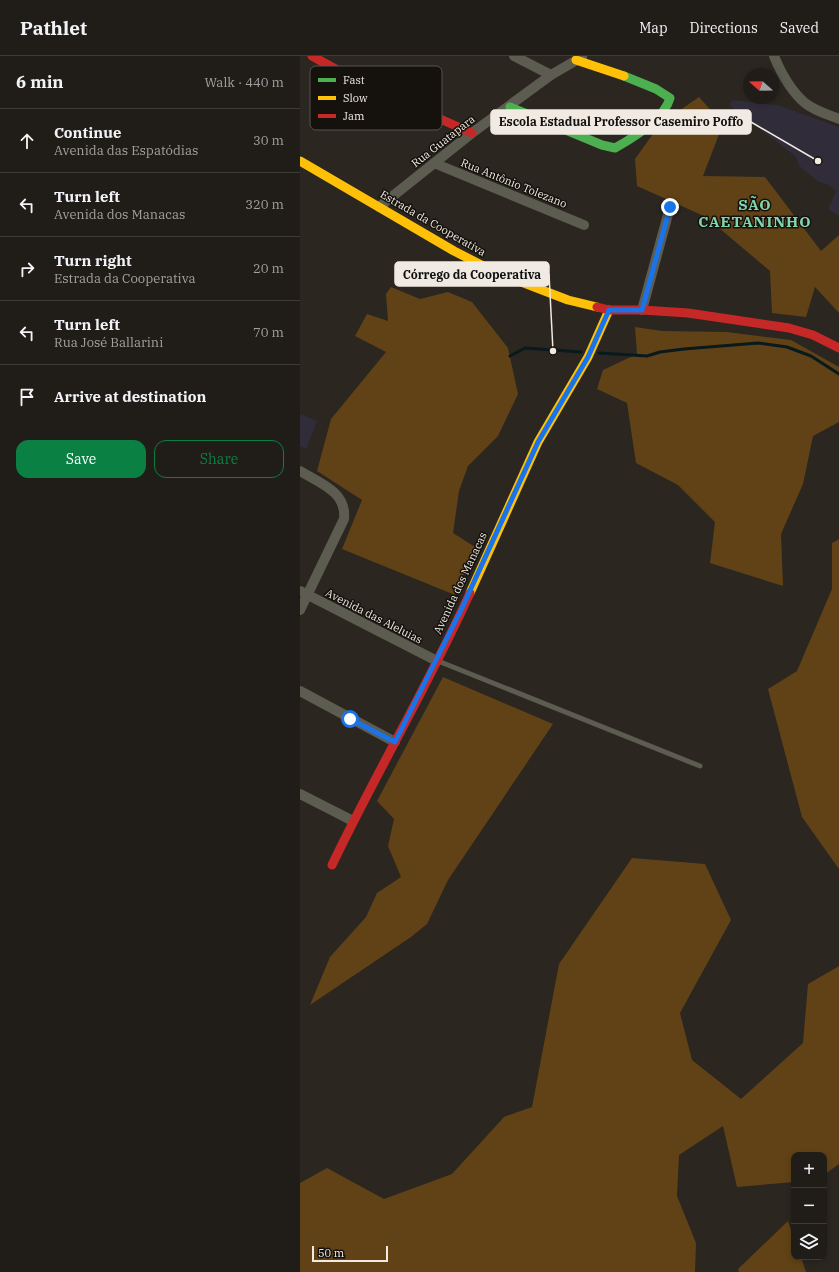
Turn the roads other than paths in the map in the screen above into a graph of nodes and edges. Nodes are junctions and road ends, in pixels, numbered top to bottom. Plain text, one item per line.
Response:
1 (312, 56) edge
2 (514, 56) edge
3 (774, 56) edge
4 (580, 58) edge
5 (330, 66) edge
6 (551, 75) junction
7 (510, 107) junction
8 (839, 119) edge
9 (442, 120) edge
10 (472, 133) junction
11 (300, 161) edge
12 (434, 163) junction
13 (380, 207) junction
14 (670, 207) dead end
15 (584, 225) dead end
16 (609, 310) junction
17 (642, 310) junction
18 (839, 348) edge
19 (300, 471) edge
20 (304, 593) edge
21 (300, 610) edge
22 (437, 661) junction
23 (300, 691) edge
24 (395, 742) junction
25 (700, 766) dead end
26 (300, 794) edge
27 (353, 821) junction
28 (332, 865) dead end

1 - 5 street
2 - 6 street
3 - 8 street
4 - 6 street, Rua Guatapara
4 - 7 street
6 - 7 street, Rua Guatapara
7 - 10 street, Rua Guatapara
9 - 10 street
10 - 12 street, Rua Guatapara
11 - 13 street, Estrada da Cooperativa
12 - 13 street, Rua Guatapara
12 - 15 street, Rua Antônio Tolezano
13 - 16 street, Estrada da Cooperativa
14 - 17 street
16 - 17 street, Estrada da Cooperativa
16 - 22 street, Avenida dos Manacas
17 - 18 street, Estrada da Cooperativa
19 - 20 street
20 - 21 street
20 - 22 street, Avenida das Aleluias
22 - 24 street, Avenida dos Manacas
22 - 25 lane
23 - 24 street
24 - 27 street, Avenida dos Manacas
26 - 27 street
27 - 28 street, Avenida dos Manacas

